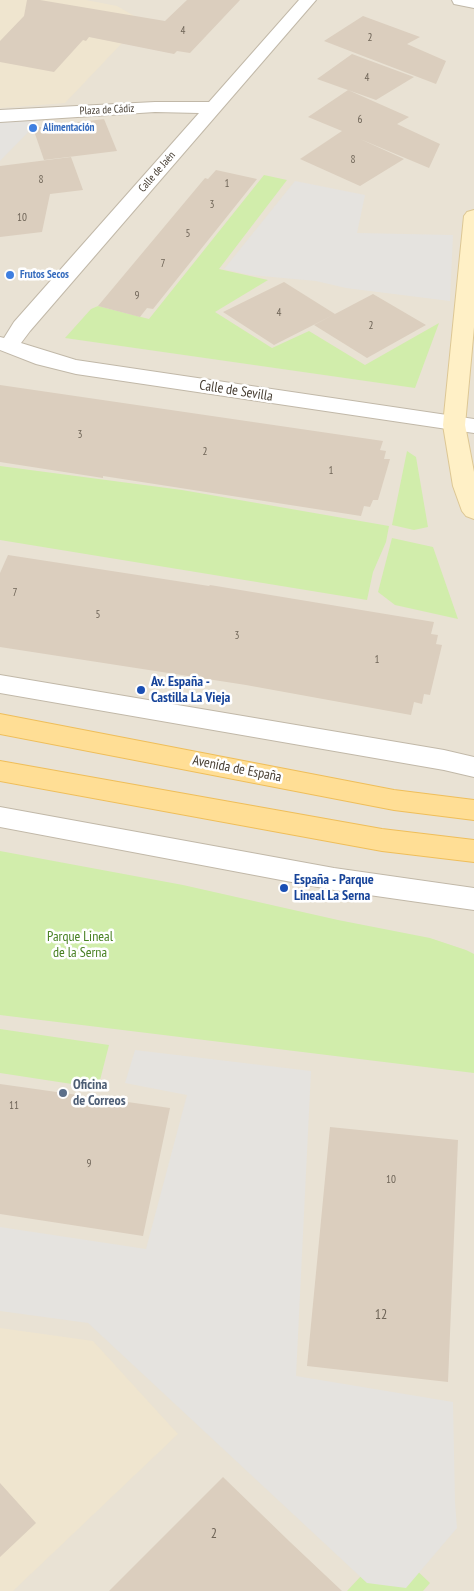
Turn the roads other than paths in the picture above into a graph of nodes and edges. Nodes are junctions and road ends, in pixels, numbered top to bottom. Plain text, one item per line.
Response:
1 (308, 0) edge
2 (460, 0) edge
3 (474, 2) edge
4 (214, 108) junction
5 (0, 116) edge
6 (474, 216) edge
7 (4, 345) edge
8 (464, 426) edge
9 (474, 511) edge
10 (0, 684) edge
11 (0, 724) edge
12 (474, 756) edge
13 (444, 760) junction
14 (474, 767) edge
15 (0, 771) edge
16 (474, 811) edge
17 (0, 817) edge
18 (474, 851) edge
19 (474, 899) edge

1 - 4 street, Calle de Jaén
2 - 3 street
4 - 5 street, Plaza de Cádiz
4 - 7 street, Calle de Jaén
6 - 8 main road
7 - 8 street, Calle de Sevilla
8 - 9 main road
10 - 13 street
11 - 16 main road, Avenida de España
12 - 13 street
13 - 14 street
15 - 18 main road, Avenida de España
16 - 18 main road, Avenida de España
17 - 19 street

